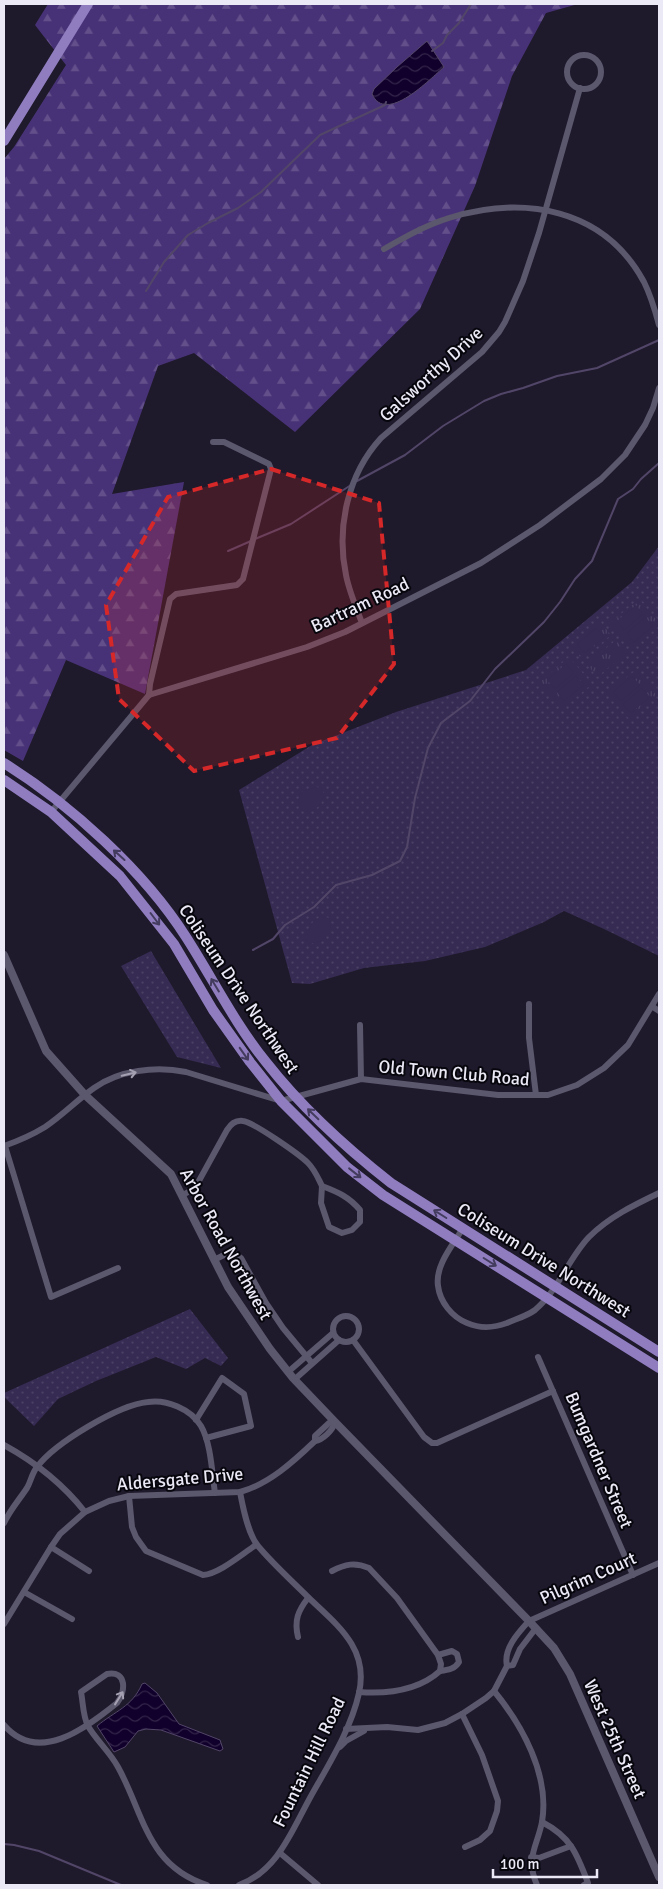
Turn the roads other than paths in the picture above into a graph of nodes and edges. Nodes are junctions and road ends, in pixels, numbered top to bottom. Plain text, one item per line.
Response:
1 (88, 4) edge
2 (580, 88) junction
3 (4, 141) edge
4 (546, 209) junction
5 (384, 249) dead end
6 (659, 325) edge
7 (659, 388) edge
8 (213, 442) dead end
9 (362, 623) junction
10 (149, 695) junction
11 (4, 763) edge
12 (4, 780) edge
13 (59, 801) junction
14 (50, 812) junction
15 (4, 955) edge
16 (659, 994) edge
17 (530, 1004) dead end
18 (653, 1007) junction
19 (659, 1011) edge
20 (360, 1025) dead end
21 (360, 1079) junction
22 (86, 1095) junction
23 (536, 1095) junction
24 (295, 1097) junction
25 (281, 1101) junction
26 (4, 1146) edge
27 (322, 1186) junction
28 (659, 1193) edge
29 (183, 1195) junction
30 (463, 1228) junction
31 (456, 1240) junction
32 (214, 1260) junction
33 (118, 1268) dead end
34 (555, 1285) junction
35 (547, 1297) junction
36 (333, 1333) junction
37 (339, 1340) junction
38 (353, 1340) junction
39 (659, 1352) edge
40 (307, 1356) junction
41 (538, 1357) dead end
42 (312, 1363) junction
43 (659, 1368) edge
44 (288, 1372) junction
45 (295, 1379) junction
46 (553, 1391) junction
47 (196, 1420) junction
48 (335, 1422) junction
49 (206, 1438) junction
50 (4, 1445) edge
51 (37, 1467) junction
52 (240, 1492) junction
53 (215, 1493) junction
54 (129, 1496) junction
55 (85, 1512) junction
56 (4, 1523) edge
57 (256, 1545) junction
58 (51, 1547) junction
59 (659, 1563) edge
60 (89, 1571) dead end
61 (332, 1571) dead end
62 (633, 1574) junction
63 (24, 1592) junction
64 (308, 1598) junction
65 (72, 1619) dead end
66 (529, 1621) junction
67 (4, 1624) edge
68 (536, 1628) junction
69 (298, 1637) dead end
70 (515, 1638) junction
71 (523, 1645) junction
72 (438, 1655) junction
73 (507, 1666) junction
74 (440, 1671) junction
75 (494, 1691) junction
76 (359, 1692) junction
77 (462, 1714) junction
78 (87, 1724) junction
79 (4, 1725) edge
80 (346, 1729) junction
81 (370, 1729) junction
82 (334, 1754) junction
83 (542, 1822) junction
84 (571, 1846) junction
85 (465, 1847) dead end
86 (280, 1853) junction
87 (531, 1857) junction
88 (657, 1864) edge
89 (659, 1877) edge
90 (207, 1885) edge
91 (239, 1885) edge
92 (318, 1885) edge
93 (537, 1885) edge
94 (584, 1885) edge

1 - 3 main road
2 - 2 street
2 - 4 street, Galsworthy Drive
4 - 5 street
4 - 6 street
4 - 9 street, Galsworthy Drive
7 - 9 street, Bartram Road
8 - 10 street
9 - 10 street, Bartram Road
10 - 13 street
11 - 13 main road, Coliseum Drive Northwest
12 - 14 main road, Coliseum Drive Northwest
13 - 14 street
24 -> 13 main road, Coliseum Drive Northwest
14 -> 25 main road, Coliseum Drive Northwest
15 - 22 street, Arbor Road Northwest
16 - 18 street, Old Town Club Road
17 - 23 street
18 - 19 street
18 - 23 street, Old Town Club Road
20 - 21 street
21 - 23 street, Old Town Club Road
21 - 24 street, Old Town Club Road
22 -> 25 street
22 - 26 street
22 - 29 street, Arbor Road Northwest
24 - 25 street, Old Town Club Road
30 -> 24 main road, Coliseum Drive Northwest
25 -> 31 main road, Coliseum Drive Northwest
26 - 33 street
27 - 27 street
27 - 29 street
28 - 34 street
29 - 32 street, Arbor Road Northwest
30 - 31 street
30 - 34 main road, Coliseum Drive Northwest
31 -> 35 main road, Coliseum Drive Northwest
31 - 35 street
32 - 40 street
32 - 44 street, Arbor Road Northwest
34 - 35 street
34 - 39 main road, Coliseum Drive Northwest
35 - 43 main road, Coliseum Drive Northwest
36 - 37 street
36 - 38 street
36 - 40 street
37 - 38 street
37 - 42 street
38 - 46 street
40 - 42 street
40 - 44 street
41 - 46 street, Bumgardner Street
42 - 45 street
44 - 45 street, Arbor Road Northwest
45 - 48 street, Arbor Road Northwest
46 - 62 street, Bumgardner Street
47 - 49 street
47 - 49 street
47 - 51 street
48 - 52 street, Aldersgate Drive
48 - 66 street, Arbor Road Northwest
49 - 53 street
50 - 51 street
51 - 55 street
51 - 56 street
52 - 53 street, Aldersgate Drive
52 - 57 street, Fountain Hill Road
53 - 54 street, Aldersgate Drive
54 - 55 street, Aldersgate Drive
54 - 57 street
55 - 58 street, Aldersgate Drive
57 - 64 street, Fountain Hill Road
58 - 60 street
58 - 63 street, Aldersgate Drive
59 - 62 street, Pilgrim Court
61 - 72 street
62 - 66 street, Pilgrim Court
63 - 65 street
63 - 67 street, Aldersgate Drive
64 - 69 street
64 - 76 street, Fountain Hill Road
66 - 68 street, West 25th Street
66 - 70 street
68 - 71 street
68 - 88 street, West 25th Street
70 - 71 street
70 - 73 street
71 - 73 street
72 - 74 street
72 - 74 street
73 - 75 street
74 - 76 street
75 - 77 street
75 - 83 street
76 - 80 street, Fountain Hill Road
77 - 81 street
77 - 85 street
78 -> 78 street
78 - 79 street
78 - 90 street
80 - 81 street
80 - 82 street, Fountain Hill Road
81 - 82 street
82 - 86 street, Fountain Hill Road
83 - 84 street
83 - 87 street
84 - 87 street
84 - 94 street
86 - 91 street, Fountain Hill Road
86 - 92 street
87 - 93 street
88 - 89 street, West 25th Street

